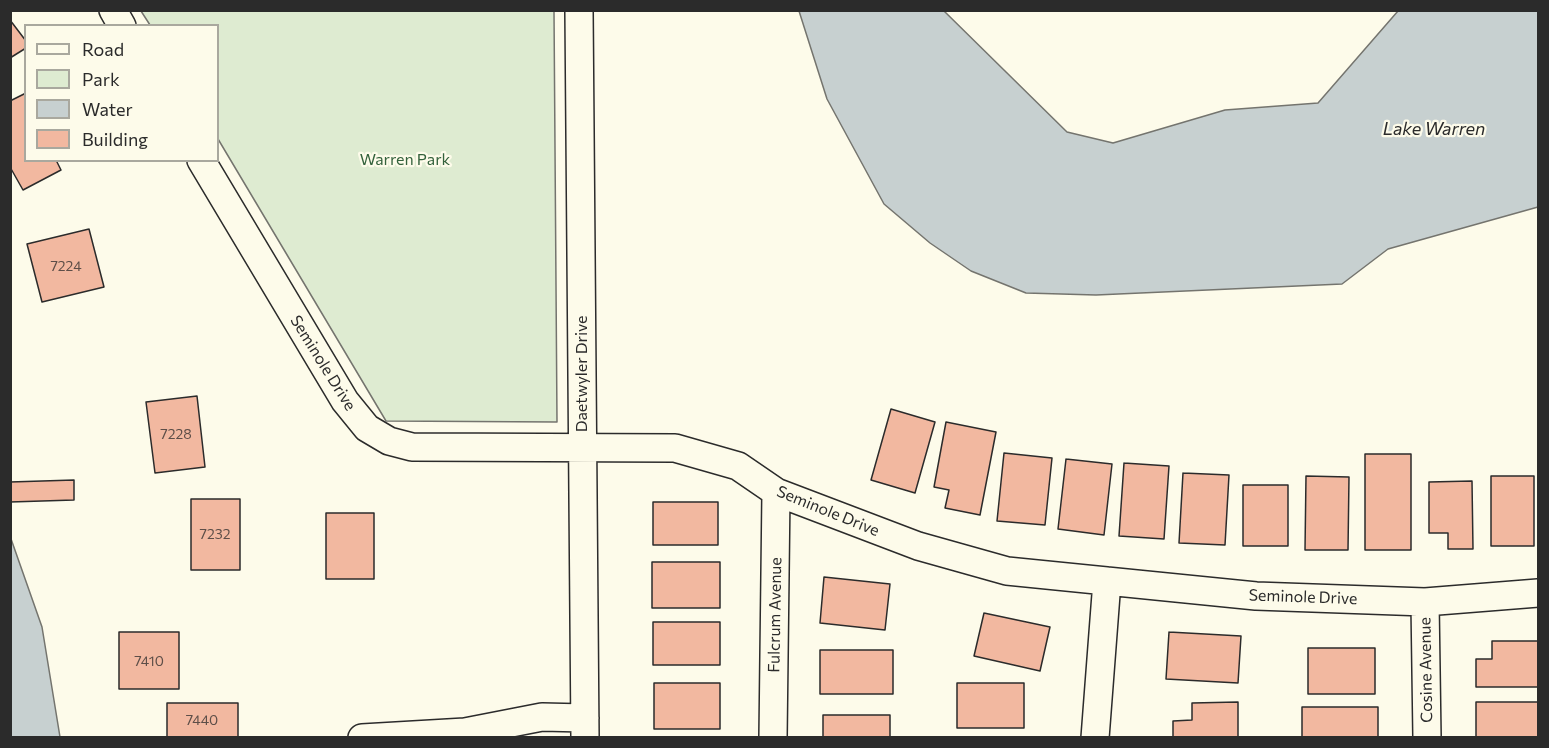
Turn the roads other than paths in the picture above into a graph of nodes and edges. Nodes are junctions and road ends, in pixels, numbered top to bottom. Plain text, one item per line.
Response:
1 (113, 10) edge
2 (579, 10) edge
3 (121, 24) edge
4 (202, 162) edge
5 (582, 448) junction
6 (776, 492) junction
7 (1107, 581) junction
8 (1539, 593) edge
9 (1425, 602) junction
10 (585, 728) edge
11 (362, 738) edge
12 (773, 738) edge
13 (1095, 738) edge
14 (1427, 738) edge

1 - 3 street
2 - 5 street, Daetwyler Drive
4 - 5 street, Seminole Drive
5 - 6 street, Seminole Drive
5 - 10 street, Daetwyler Drive
6 - 7 street, Seminole Drive
6 - 12 street, Fulcrum Avenue
7 - 9 street, Seminole Drive
7 - 13 street
8 - 9 street, Seminole Drive
9 - 14 street, Cosine Avenue
10 - 11 street

